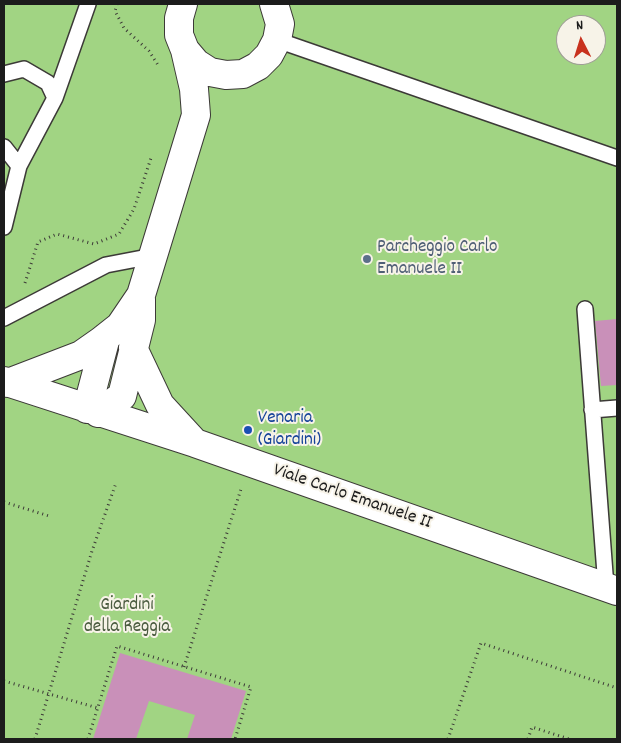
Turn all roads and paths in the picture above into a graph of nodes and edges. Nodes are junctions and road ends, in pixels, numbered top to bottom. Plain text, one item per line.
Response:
1 (88, 4) edge
2 (117, 4) edge
3 (183, 4) edge
4 (274, 4) edge
5 (277, 40) junction
6 (185, 50) junction
7 (158, 66) dead end
8 (4, 74) edge
9 (243, 74) junction
10 (56, 98) junction
11 (196, 115) junction
12 (4, 147) edge
13 (152, 153) dead end
14 (617, 158) edge
15 (19, 166) junction
16 (4, 227) edge
17 (153, 256) junction
18 (22, 292) dead end
19 (141, 295) junction
20 (584, 309) dead end
21 (4, 318) edge
22 (106, 337) junction
23 (133, 348) junction
24 (6, 382) edge
25 (617, 408) edge
26 (592, 410) junction
27 (92, 411) junction
28 (195, 443) junction
29 (250, 462) junction
30 (116, 483) dead end
31 (4, 502) edge
32 (49, 516) dead end
33 (612, 589) edge
34 (184, 667) junction
35 (4, 681) edge
36 (617, 688) edge
37 (50, 693) junction
38 (98, 708) junction
39 (35, 739) edge
40 (88, 739) edge
41 (235, 739) edge
42 (448, 739) edge
43 (528, 739) edge
44 (569, 739) edge

1 - 10 lane
2 - 7 path
3 - 6 street
4 - 5 street
5 - 9 street
5 - 14 lane
6 - 9 street
6 - 11 street
8 - 10 lane
9 - 11 street
10 - 15 lane
11 - 17 street
12 - 15 lane
13 - 18 path
15 - 16 lane
17 - 19 street
17 - 21 lane
19 - 22 street
19 - 23 street
20 - 26 lane
22 - 24 street
22 - 27 street
23 - 27 street
23 - 28 street
24 - 27 street, Viale Carlo Emanuele II
25 - 26 lane
26 - 33 lane
27 - 28 street, Viale Carlo Emanuele II
28 - 29 street, Viale Carlo Emanuele II
29 - 33 street, Viale Carlo Emanuele II
29 - 34 path
30 - 37 path
31 - 32 path
34 - 38 path
34 - 41 path
35 - 37 path
36 - 42 path
37 - 38 path
37 - 39 path
38 - 40 path
43 - 44 path

